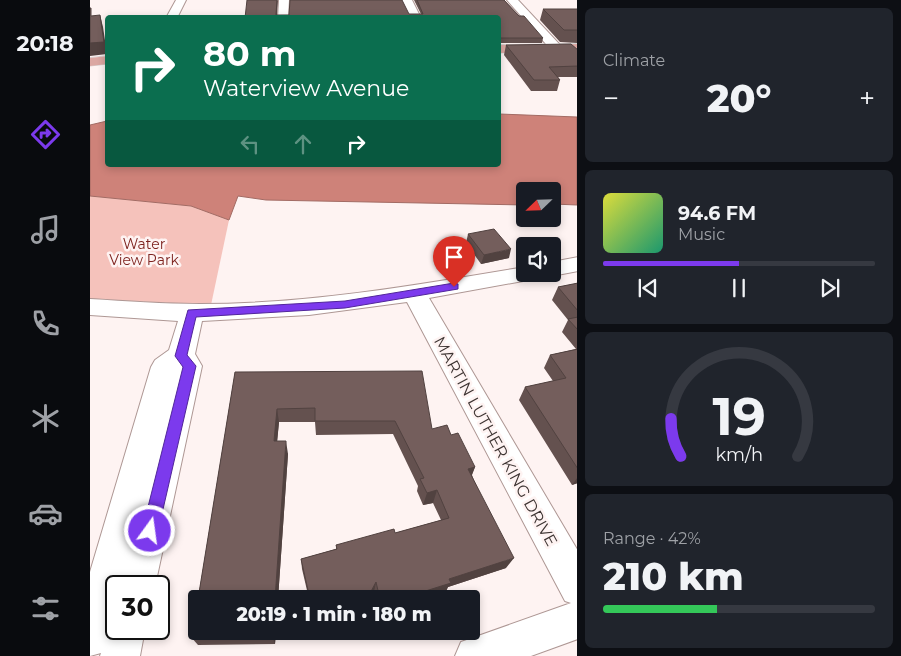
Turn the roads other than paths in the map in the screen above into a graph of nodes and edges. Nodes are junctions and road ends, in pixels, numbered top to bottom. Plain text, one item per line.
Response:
1 (182, 0) edge
2 (284, 0) edge
3 (407, 0) edge
4 (512, 0) edge
5 (173, 15) edge
6 (283, 15) edge
7 (414, 15) edge
8 (557, 48) junction
9 (577, 48) edge
10 (501, 49) edge
11 (105, 60) edge
12 (90, 62) edge
13 (577, 264) edge
14 (561, 267) edge
15 (516, 276) edge
16 (415, 294) junction
17 (90, 306) edge
18 (192, 313) junction
19 (181, 356) junction
20 (139, 575) edge
21 (577, 588) edge
22 (577, 620) edge
23 (90, 638) edge
24 (124, 640) edge
25 (120, 656) edge
26 (475, 656) edge

1 - 5 street
2 - 6 street
3 - 7 street
4 - 8 street
8 - 9 main road
8 - 10 main road
11 - 12 main road
13 - 14 street
15 - 16 street
16 - 18 street
16 - 21 street, MARTIN LUTHER KING DRIVE
17 - 18 street
18 - 19 street
19 - 20 street
19 - 23 street
22 - 26 street
24 - 25 street

